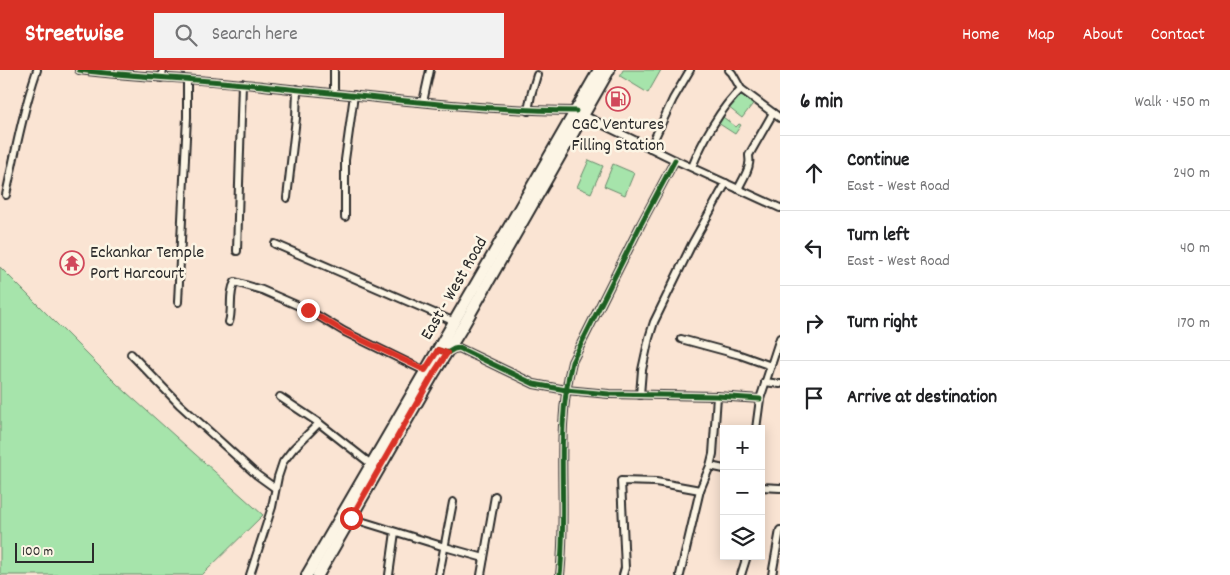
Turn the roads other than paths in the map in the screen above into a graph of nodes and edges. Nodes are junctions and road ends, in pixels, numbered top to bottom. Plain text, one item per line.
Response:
1 (37, 70) edge
2 (79, 70) edge
3 (163, 70) edge
4 (334, 70) edge
5 (430, 70) edge
6 (599, 70) edge
7 (609, 70) edge
8 (690, 70) edge
9 (729, 70) edge
10 (538, 75) dead end
11 (161, 78) junction
12 (187, 80) junction
13 (242, 83) junction
14 (741, 89) junction
15 (297, 90) junction
16 (334, 93) junction
17 (354, 95) junction
18 (424, 102) junction
19 (528, 110) junction
20 (579, 113) junction
21 (773, 113) junction
22 (780, 118) edge
23 (650, 148) junction
24 (675, 160) junction
25 (692, 168) junction
26 (726, 183) junction
27 (738, 189) junction
28 (6, 195) dead end
29 (287, 198) dead end
30 (780, 208) edge
31 (345, 217) dead end
32 (275, 244) dead end
33 (237, 251) dead end
34 (178, 302) dead end
35 (229, 322) dead end
36 (455, 322) junction
37 (780, 338) edge
38 (681, 339) dead end
39 (443, 351) junction
40 (131, 354) dead end
41 (771, 366) junction
42 (425, 370) junction
43 (764, 382) junction
44 (780, 384) edge
45 (566, 390) junction
46 (640, 395) junction
47 (717, 396) junction
48 (280, 397) dead end
49 (760, 399) junction
50 (319, 423) junction
51 (757, 425) edge
52 (371, 464) junction
53 (710, 466) junction
54 (720, 468) edge
55 (765, 487) edge
56 (275, 488) junction
57 (780, 488) edge
58 (700, 490) junction
59 (495, 496) dead end
60 (453, 502) dead end
61 (351, 518) junction
62 (780, 530) edge
63 (395, 532) junction
64 (779, 541) edge
65 (445, 547) junction
66 (484, 558) junction
67 (746, 560) edge
68 (777, 565) edge
69 (250, 575) edge
70 (307, 575) edge
71 (318, 575) edge
72 (389, 575) edge
73 (439, 575) edge
74 (481, 575) edge
75 (560, 575) edge
76 (623, 575) edge
77 (680, 575) edge
78 (741, 575) edge
79 (772, 575) edge

1 - 28 street
2 - 11 street
3 - 11 street
4 - 16 street
5 - 18 street
6 - 20 main road, East - West Road
7 - 20 main road, East - West Road
8 - 23 street
9 - 14 street
10 - 19 street
11 - 12 street
12 - 13 street
12 - 34 street
13 - 15 street
13 - 33 street
14 - 21 street
14 - 25 street
15 - 16 street
15 - 29 street
16 - 17 street
17 - 18 street
17 - 31 street
18 - 19 street
19 - 20 street
20 - 23 street
20 - 36 main road, East - West Road
20 - 39 main road, East - West Road
21 - 22 street
21 - 27 street
23 - 24 street
24 - 25 street
24 - 45 street
25 - 26 street
26 - 27 street
26 - 46 street
27 - 30 street
32 - 36 street
35 - 42 street
36 - 39 main road, East - West Road
37 - 41 street
38 - 41 street
39 - 42 main road, East - West Road
39 - 45 street
39 - 61 main road, East - West Road
40 - 56 street
41 - 43 street
42 - 52 main road, East - West Road
43 - 44 street
43 - 49 street
45 - 46 street
45 - 75 street
46 - 47 street
47 - 49 street
47 - 53 street
48 - 50 street
49 - 51 street
50 - 52 street
50 - 56 street
52 - 70 main road, East - West Road
53 - 54 street
53 - 58 street
55 - 57 street
56 - 69 street
58 - 76 street
58 - 77 street
59 - 66 street
60 - 65 street
61 - 63 street
61 - 71 main road, East - West Road
62 - 64 street
63 - 65 street
63 - 72 street
64 - 68 street
65 - 66 street
65 - 73 street
66 - 74 street
67 - 78 street
68 - 79 street

